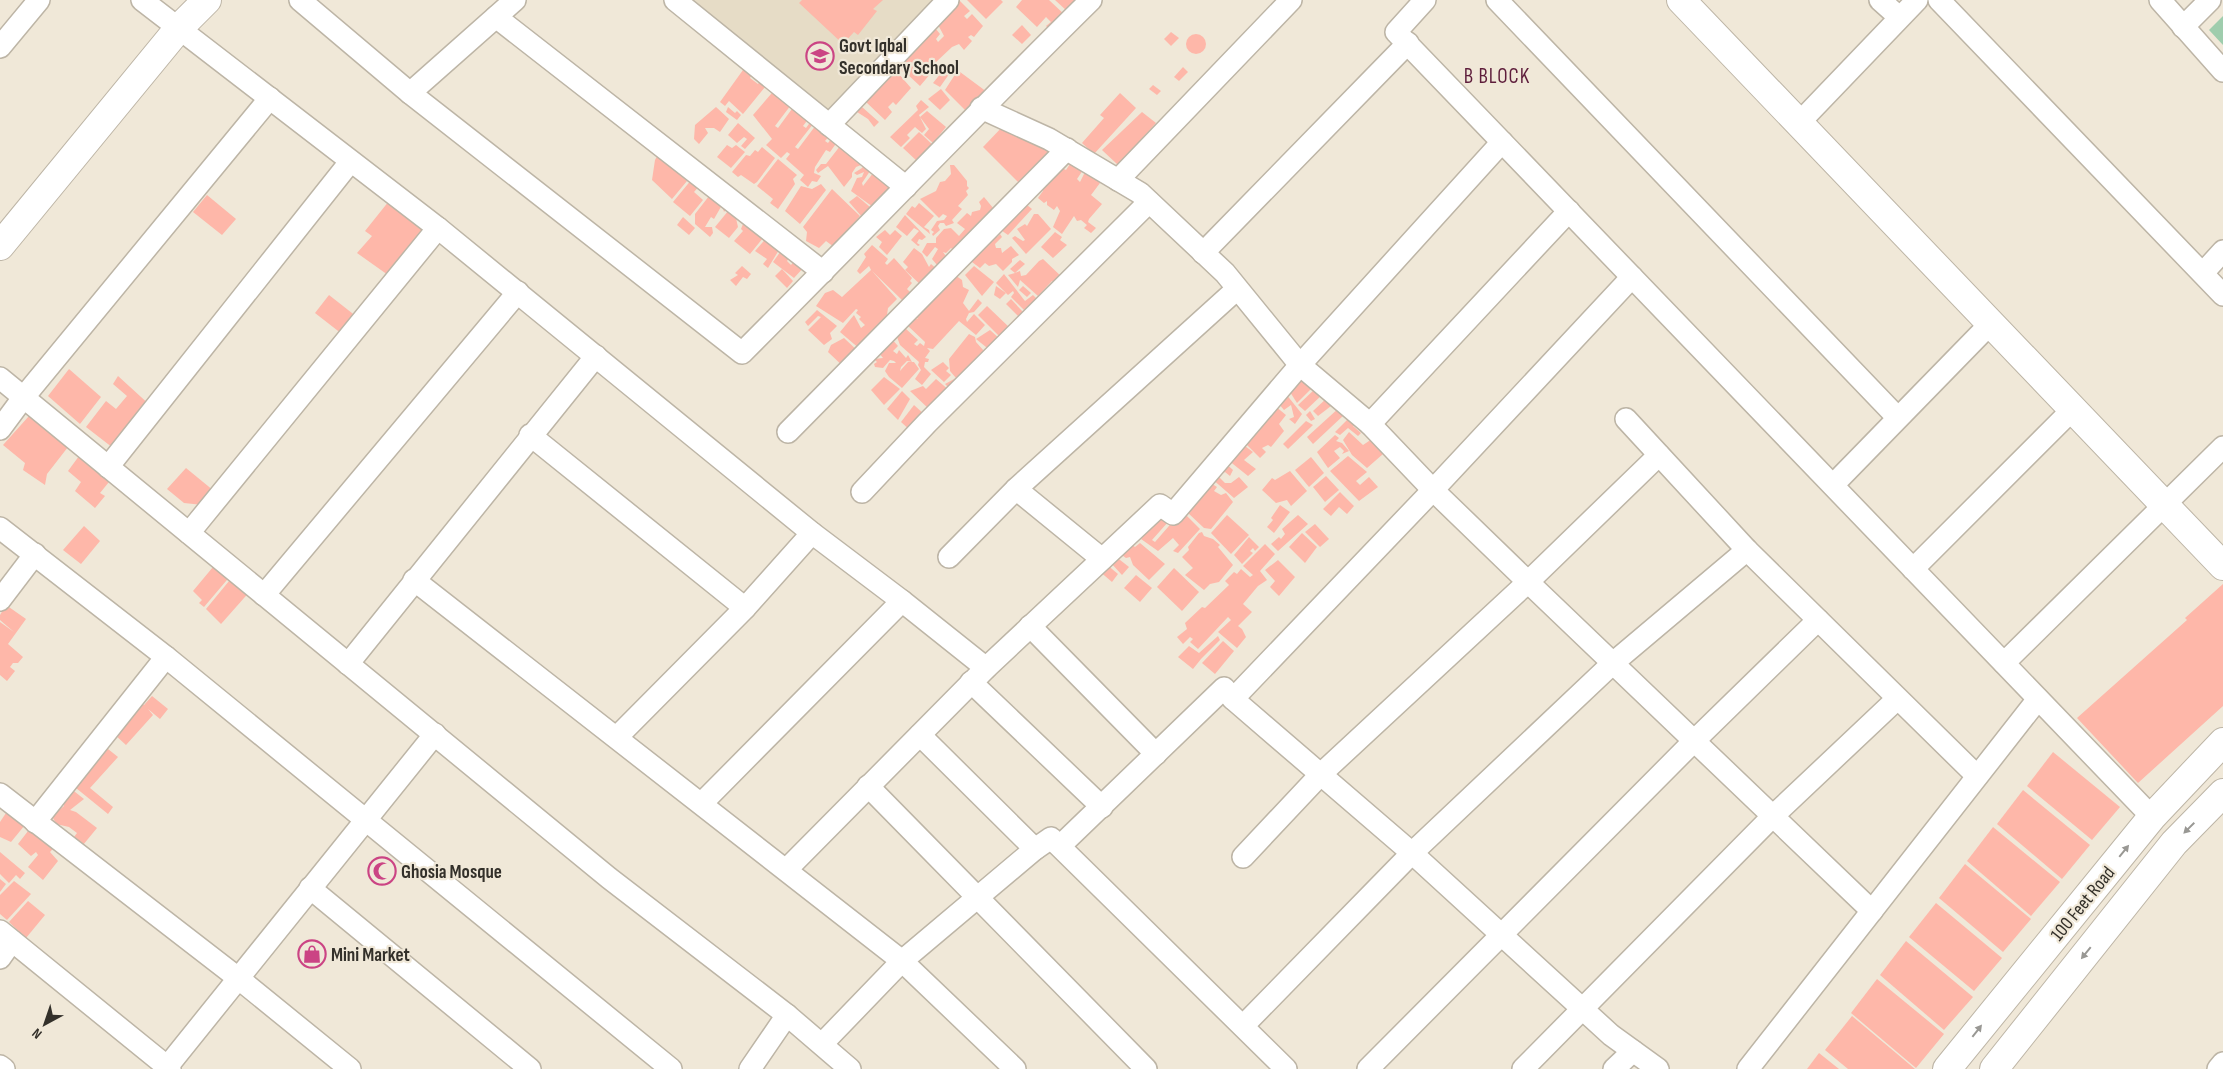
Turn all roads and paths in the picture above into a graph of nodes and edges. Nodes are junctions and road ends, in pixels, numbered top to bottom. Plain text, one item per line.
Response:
1 (39, 0) edge
2 (142, 0) edge
3 (207, 0) edge
4 (300, 0) edge
5 (515, 0) edge
6 (675, 0) edge
7 (948, 0) edge
8 (1091, 0) edge
9 (1291, 0) edge
10 (1425, 0) edge
11 (1497, 0) edge
12 (1681, 0) edge
13 (1880, 0) edge
14 (1918, 0) edge
15 (1939, 0) edge
16 (2160, 0) edge
17 (2210, 0) edge
18 (496, 17) junction
19 (1899, 17) junction
20 (2183, 27) junction
21 (179, 28) junction
22 (1408, 44) junction
23 (0, 47) edge
24 (2223, 71) edge
25 (410, 93) junction
26 (270, 98) junction
27 (981, 108) junction
28 (1799, 122) junction
29 (829, 125) junction
30 (1502, 142) junction
31 (1067, 149) junction
32 (350, 162) junction
33 (1118, 180) junction
34 (906, 187) junction
35 (1149, 202) junction
36 (1569, 211) junction
37 (438, 228) junction
38 (0, 246) edge
39 (2223, 252) edge
40 (1203, 253) junction
41 (823, 272) junction
42 (2203, 273) junction
43 (1632, 277) junction
44 (1237, 289) junction
45 (518, 292) junction
46 (2223, 295) edge
47 (1991, 323) junction
48 (596, 356) junction
49 (1300, 365) junction
50 (0, 378) edge
51 (23, 398) junction
52 (2073, 409) junction
53 (1897, 417) junction
54 (1626, 419) dead end
55 (1370, 424) junction
56 (0, 429) edge
57 (788, 432) dead end
58 (530, 436) junction
59 (2223, 447) edge
60 (1659, 455) junction
61 (108, 468) junction
62 (1833, 485) junction
63 (1016, 489) junction
64 (1433, 490) junction
65 (862, 492) dead end
66 (2164, 505) junction
67 (0, 528) edge
68 (189, 533) junction
69 (812, 533) junction
70 (1747, 550) junction
71 (35, 554) junction
72 (949, 557) dead end
73 (1102, 559) junction
74 (2223, 566) edge
75 (1913, 569) junction
76 (414, 580) junction
77 (1528, 582) junction
78 (264, 595) junction
79 (0, 600) edge
80 (902, 600) junction
81 (745, 608) junction
82 (1818, 620) junction
83 (1030, 626) junction
84 (166, 657) junction
85 (1613, 663) junction
86 (2004, 663) junction
87 (348, 664) junction
88 (979, 675) junction
89 (2038, 698) junction
90 (1233, 699) junction
91 (1897, 699) junction
92 (435, 734) junction
93 (920, 735) junction
94 (617, 737) junction
95 (1693, 742) junction
96 (2223, 742) edge
97 (1156, 754) junction
98 (1321, 774) junction
99 (1977, 776) junction
100 (868, 786) junction
101 (2223, 793) edge
102 (0, 794) edge
103 (702, 803) junction
104 (1102, 807) junction
105 (1773, 816) junction
106 (2152, 817) junction
107 (365, 820) junction
108 (35, 822) junction
109 (1060, 846) junction
110 (1035, 849) junction
111 (1412, 853) junction
112 (1244, 857) dead end
113 (786, 869) junction
114 (310, 888) junction
115 (978, 897) junction
116 (1872, 911) junction
117 (1502, 936) junction
118 (4, 943) edge
119 (902, 961) junction
120 (238, 978) junction
121 (1582, 1009) junction
122 (787, 1016) junction
123 (1243, 1026) junction
124 (822, 1044) junction
125 (1633, 1051) junction
126 (2223, 1063) edge
127 (0, 1066) edge
128 (169, 1068) edge
129 (4, 1069) edge
130 (350, 1069) edge
131 (530, 1069) edge
132 (671, 1069) edge
133 (750, 1069) edge
134 (850, 1069) edge
135 (1015, 1069) edge
136 (1146, 1069) edge
137 (1286, 1069) edge
138 (1368, 1069) edge
139 (1523, 1069) edge
140 (1614, 1069) edge
141 (1658, 1069) edge
142 (1748, 1069) edge
143 (1947, 1069) edge
144 (1994, 1069) edge
145 (2218, 1069) edge

1 - 23 street
2 - 21 street
3 - 21 main road
4 - 25 street
5 - 18 street
6 - 29 street
7 - 29 street
8 - 27 street
9 - 33 street
10 - 22 street
11 - 53 street
12 - 28 main road
13 - 19 street
14 - 19 street
15 - 42 street
16 - 20 street
17 - 20 street
18 - 25 street
18 - 41 street
19 - 28 street
20 - 24 street
21 - 26 street
21 - 38 main road
22 - 30 street
22 - 40 street
25 - 41 street
26 - 32 street
26 - 51 street
27 - 31 street
27 - 34 street
28 - 47 main road
29 - 34 street
30 - 36 street
30 - 49 street
31 - 33 street
31 - 57 street
32 - 37 street
32 - 61 street
33 - 35 street
34 - 41 street
35 - 40 street
35 - 65 street
36 - 43 street
36 - 55 street
37 - 45 street
37 - 68 street
39 - 42 street
40 - 44 street
42 - 46 street
43 - 62 street
43 - 64 street
44 - 49 street
44 - 63 street
45 - 48 street
45 - 78 street
47 - 52 main road
47 - 53 street
48 - 58 street
48 - 69 street
49 - 55 street
49 - 73 street
50 - 51 street
51 - 56 street
51 - 61 street
52 - 66 main road
52 - 75 street
53 - 62 street
54 - 60 street
55 - 64 street
58 - 76 street
58 - 81 street
59 - 66 street
60 - 70 street
60 - 77 street
61 - 68 street
62 - 75 street
63 - 72 street
63 - 73 street
64 - 77 street
64 - 90 street
66 - 74 main road
66 - 86 street
67 - 71 street
68 - 78 street
69 - 80 street
69 - 81 street
70 - 82 street
70 - 85 street
71 - 79 street
71 - 84 street
73 - 83 street
75 - 86 street
76 - 87 street
76 - 94 street
77 - 85 street
77 - 98 street
78 - 87 street
80 - 88 street
80 - 103 street
81 - 94 street
82 - 91 street
82 - 95 street
83 - 88 street
83 - 97 street
84 - 107 street
84 - 108 street
85 - 95 street
85 - 111 street
86 - 89 street
87 - 92 street
88 - 93 street
88 - 104 street
89 - 99 street
89 - 106 street
90 - 97 street
90 - 98 street
91 - 99 street
91 - 105 street
92 - 107 street
92 - 122 street
93 - 100 street
93 - 110 street
94 - 103 street
95 - 105 street
95 - 117 street
96 - 106 main road, 100 Feet Road
97 - 104 street
98 - 111 street
98 - 112 street
99 - 116 street
100 - 113 street
100 - 115 street
101 -> 144 main road, 100 Feet Road
102 - 108 street
103 - 113 street
104 - 109 street
105 - 116 street
105 - 121 street
143 -> 106 main road, 100 Feet Road
107 - 114 street
107 - 132 street
108 - 120 street
109 - 110 street
109 - 123 street
110 - 115 street
111 - 117 street
111 - 123 street
113 - 119 street
114 - 120 street
114 - 131 street
115 - 119 street
115 - 136 street
116 - 142 street
117 - 121 street
117 - 138 street
118 - 128 street
119 - 124 street
119 - 135 street
120 - 128 street
120 - 130 street
121 - 125 street
121 - 139 street
122 - 124 street
122 - 133 street
123 - 137 street
124 - 134 street
125 - 140 street
125 - 141 street
126 - 145 street
127 - 129 street

